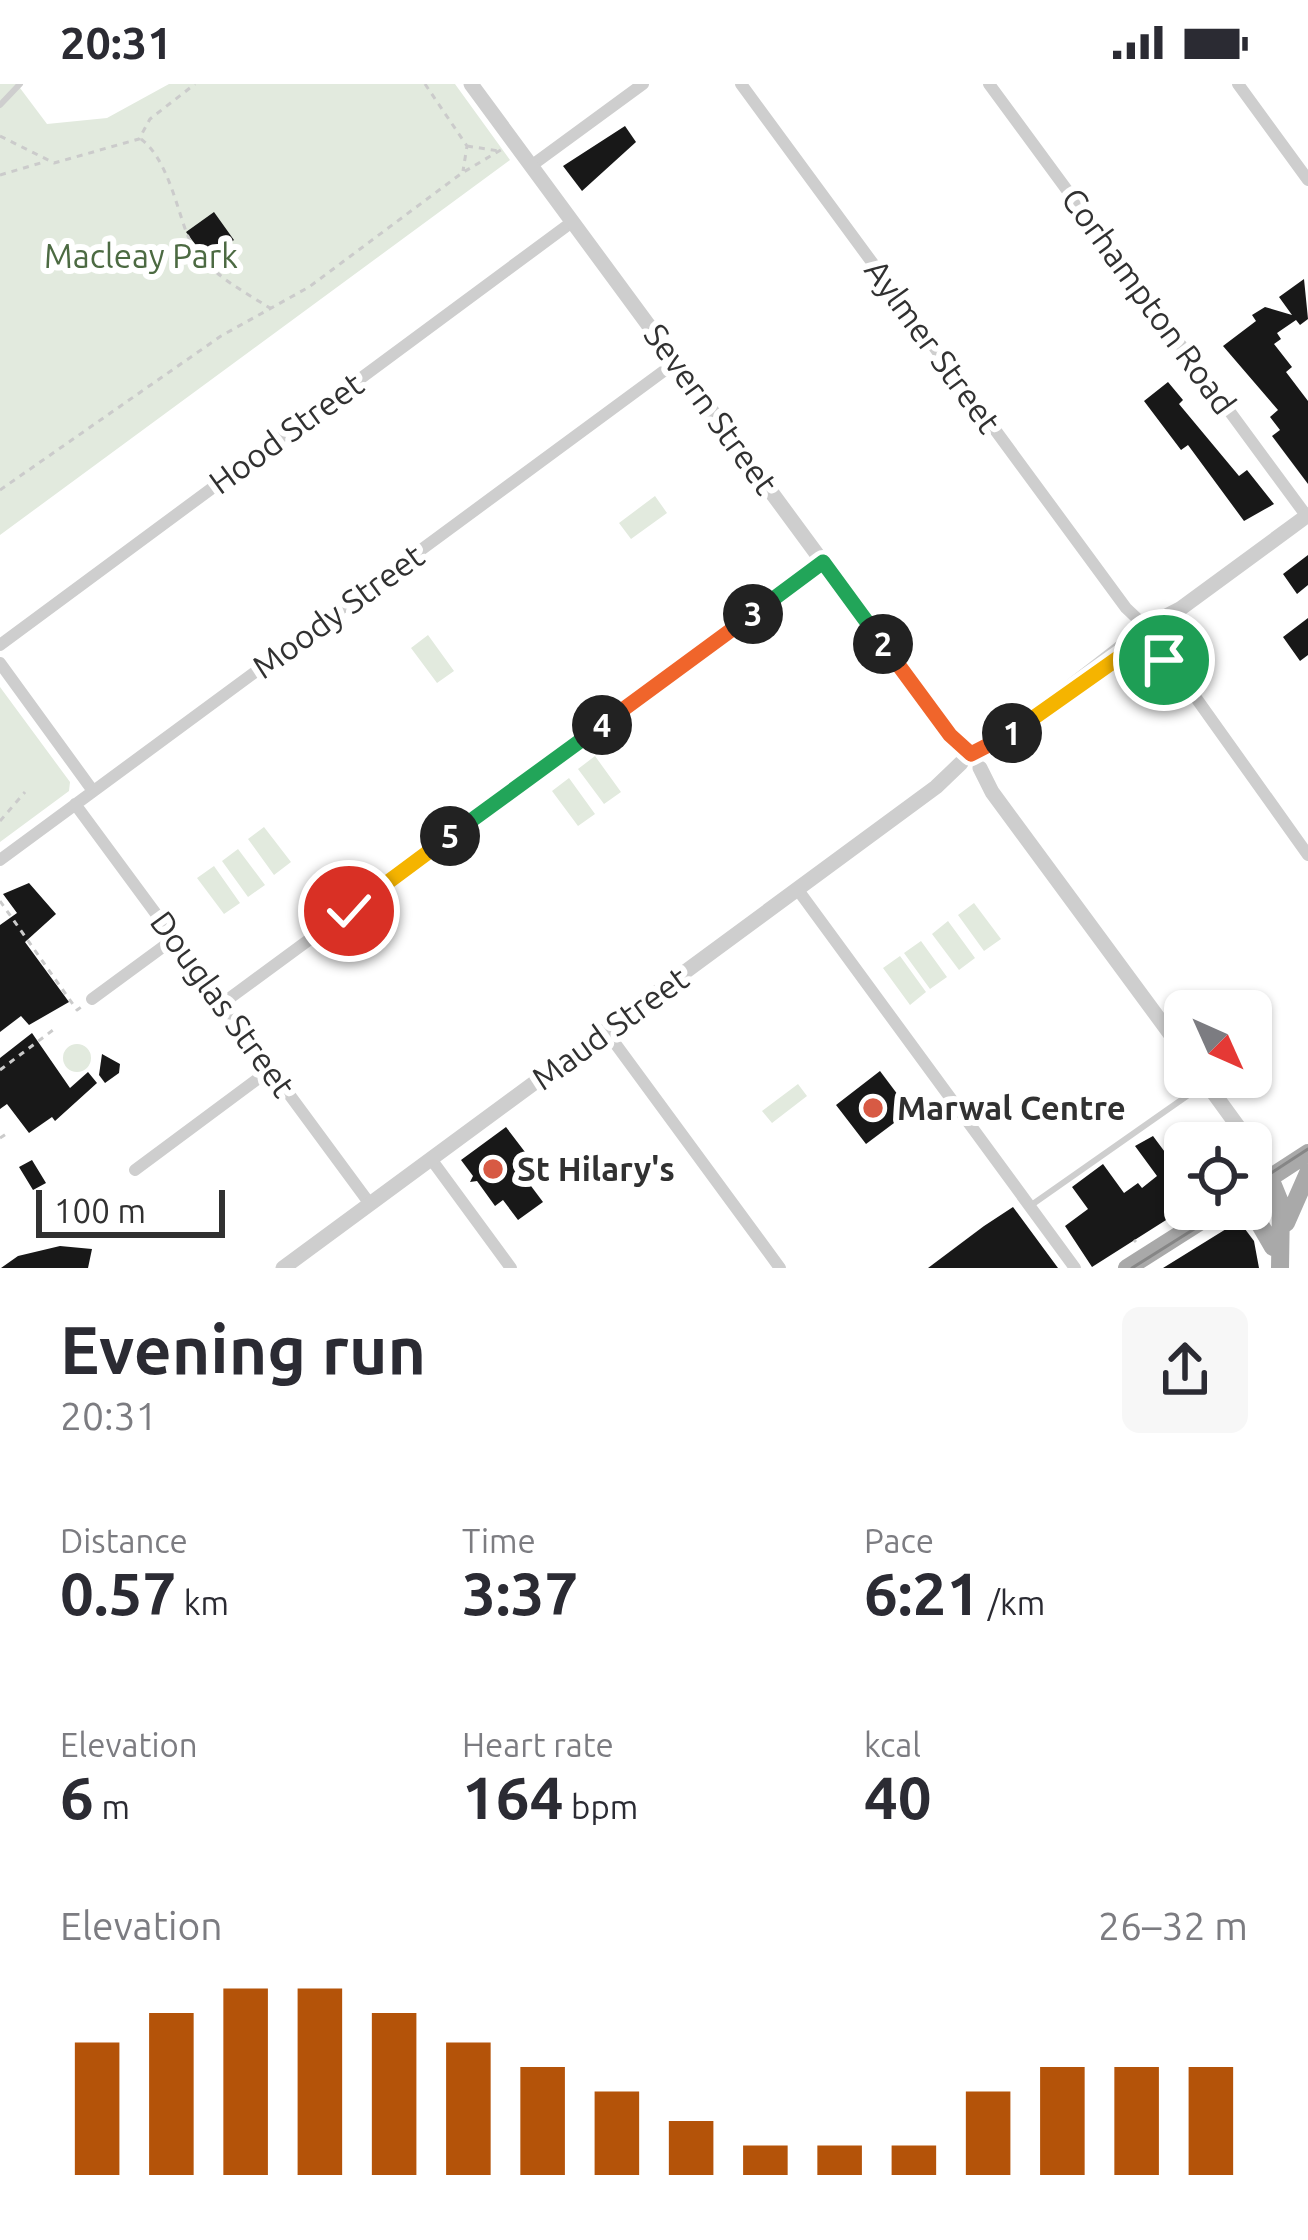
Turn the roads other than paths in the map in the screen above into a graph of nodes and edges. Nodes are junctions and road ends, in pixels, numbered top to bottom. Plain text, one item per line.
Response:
1 (20, 84) edge
2 (471, 84) edge
3 (643, 84) edge
4 (741, 84) edge
5 (989, 84) edge
6 (1238, 84) edge
7 (0, 105) edge
8 (531, 166) junction
9 (1308, 180) edge
10 (572, 222) junction
11 (676, 362) junction
12 (1308, 516) edge
13 (823, 562) junction
14 (1145, 635) junction
15 (0, 645) edge
16 (0, 663) edge
17 (971, 764) junction
18 (93, 791) junction
19 (75, 804) junction
20 (1308, 855) edge
21 (0, 860) edge
22 (798, 890) junction
23 (175, 938) junction
24 (92, 999) road end
25 (223, 1004) junction
26 (1164, 1025) edge
27 (606, 1031) junction
28 (271, 1069) junction
29 (1179, 1098) edge
30 (1308, 1153) edge
31 (431, 1159) junction
32 (134, 1170) dead end
33 (1308, 1173) edge
34 (1272, 1177) edge
35 (1272, 1183) edge
36 (370, 1204) junction
37 (1030, 1206) junction
38 (1187, 1230) edge
39 (1262, 1230) edge
40 (1277, 1261) edge
41 (283, 1268) edge
42 (511, 1268) edge
43 (780, 1268) edge
44 (1075, 1268) edge
45 (1126, 1268) edge

1 - 7 lane
2 - 8 street, Severn Street
3 - 8 street
4 - 14 street, Aylmer Street
5 - 12 street, Corhampton Road
6 - 9 street
8 - 10 street, Severn Street
10 - 11 street, Severn Street
10 - 15 street, Hood Street
11 - 13 street, Severn Street
11 - 18 street, Moody Street
12 - 14 street, Maud Street
13 - 17 street, Severn Street
13 - 25 street
14 - 17 street, Maud Street
14 - 20 street, Aylmer Street
16 - 18 street
17 - 22 street, Maud Street
17 - 26 street, Severn Street
18 - 19 street, Moody Street
19 - 21 street, Moody Street
19 - 23 street, Douglas Street
22 - 27 street, Maud Street
22 - 37 street
23 - 24 street
23 - 25 street, Douglas Street
25 - 28 street, Douglas Street
27 - 31 street, Maud Street
27 - 43 street
28 - 32 street
28 - 36 street, Douglas Street
29 - 37 lane
30 - 34 main road
31 - 36 street, Maud Street
31 - 42 street
33 - 40 main road
35 - 40 main road
36 - 41 street, Maud Street
37 - 44 street
38 - 45 main road
39 - 40 main road

